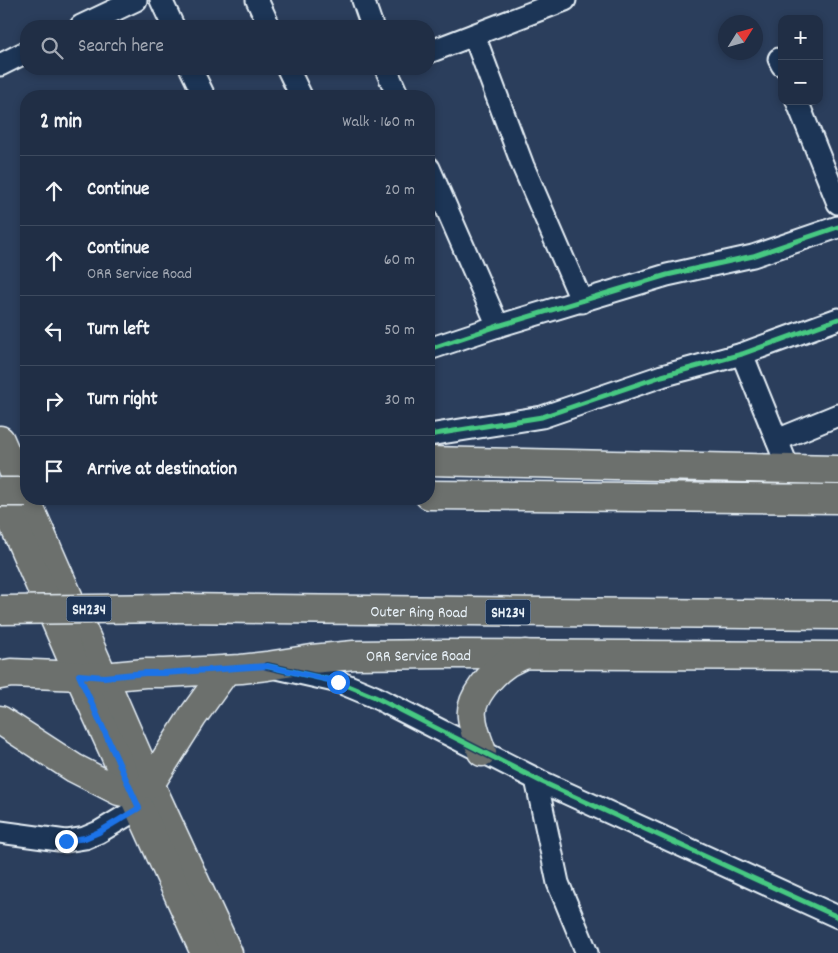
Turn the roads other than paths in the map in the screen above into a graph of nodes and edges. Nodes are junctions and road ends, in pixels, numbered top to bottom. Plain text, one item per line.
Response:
1 (136, 0) edge
2 (161, 0) edge
3 (256, 0) edge
4 (364, 0) edge
5 (565, 0) edge
6 (94, 20) edge
7 (169, 20) edge
8 (265, 20) edge
9 (370, 20) edge
10 (474, 35) junction
11 (435, 50) edge
12 (20, 55) edge
13 (0, 65) edge
14 (195, 75) edge
15 (291, 75) edge
16 (389, 75) edge
17 (201, 90) edge
18 (298, 90) edge
19 (395, 90) edge
20 (798, 105) edge
21 (435, 182) edge
22 (838, 203) edge
23 (838, 227) edge
24 (582, 302) junction
25 (838, 319) edge
26 (498, 326) junction
27 (435, 347) edge
28 (742, 354) junction
29 (838, 415) edge
30 (435, 433) edge
31 (777, 440) junction
32 (8, 452) edge
33 (435, 461) edge
34 (789, 470) junction
35 (838, 470) edge
36 (20, 484) edge
37 (0, 492) edge
38 (20, 492) edge
39 (435, 495) edge
40 (838, 499) edge
41 (28, 505) edge
42 (0, 610) edge
43 (838, 615) edge
44 (525, 654) junction
45 (838, 656) edge
46 (267, 666) junction
47 (226, 670) junction
48 (0, 675) edge
49 (91, 676) junction
50 (0, 720) edge
51 (482, 752) junction
52 (536, 779) junction
53 (141, 795) junction
54 (0, 832) edge
55 (838, 916) edge
56 (205, 953) edge
57 (228, 953) edge
58 (587, 953) edge

1 - 6 street
2 - 7 street
3 - 8 street
4 - 9 street
5 - 10 street
10 - 11 street
10 - 24 street
12 - 13 street
14 - 17 street
15 - 18 street
16 - 19 street
20 - 22 street
21 - 26 street
23 - 24 street
24 - 26 street
25 - 28 street
26 - 27 street
28 - 30 street
28 - 31 street
29 - 31 street
31 - 34 street
32 - 36 main road
33 - 34 main road
34 - 35 main road
37 - 38 main road, bridge
37 - 49 main road
39 - 40 main road
41 - 49 main road
42 - 43 main road, Outer Ring Road / SH234, bridge
44 - 45 main road, ORR Service Road
44 - 46 main road, ORR Service Road
44 - 51 main road
46 - 47 main road, ORR Service Road
46 - 51 street
47 - 49 main road, ORR Service Road
47 - 53 main road
48 - 49 main road, ORR Service Road
49 - 53 main road
50 - 53 main road
51 - 52 street
52 - 55 street
52 - 58 street
53 - 54 street
53 - 56 main road
53 - 57 main road

